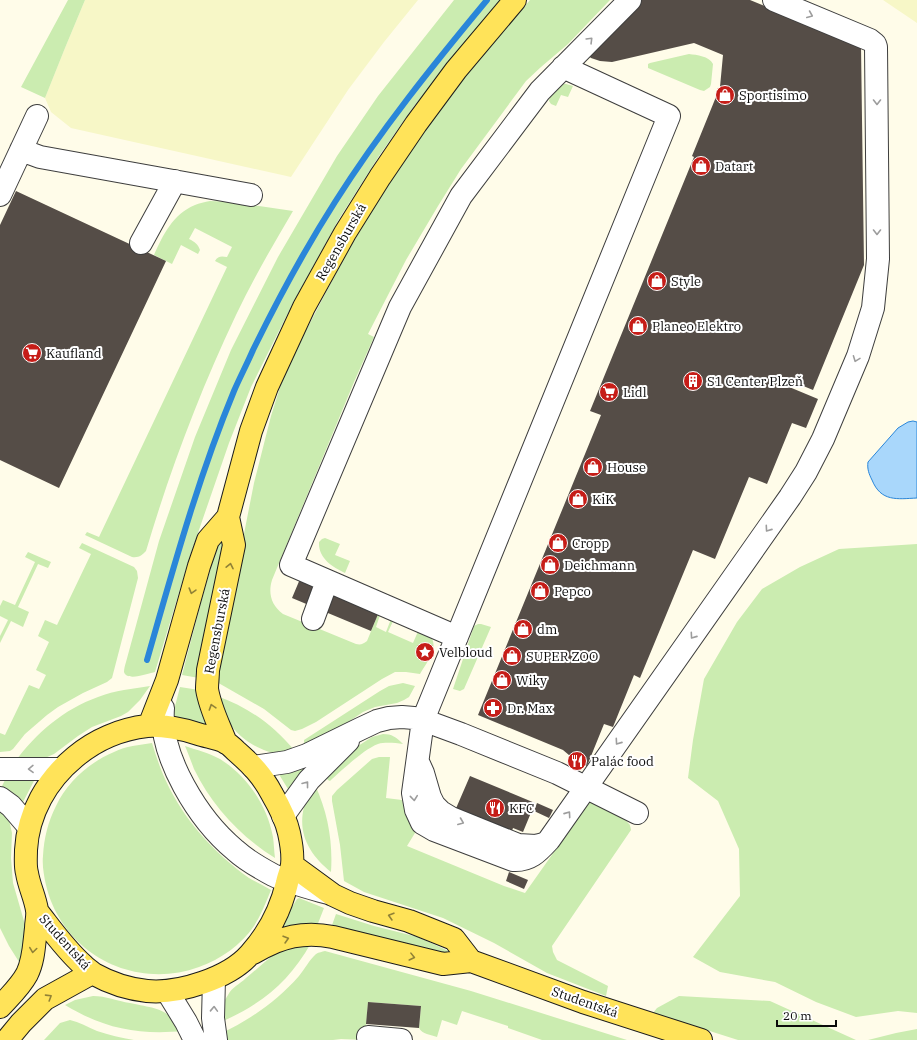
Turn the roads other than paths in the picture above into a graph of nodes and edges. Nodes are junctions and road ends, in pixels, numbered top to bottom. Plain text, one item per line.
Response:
1 (515, 0) edge
2 (630, 0) edge
3 (774, 0) edge
4 (563, 67) junction
5 (37, 116) dead end
6 (21, 150) junction
7 (175, 181) junction
8 (251, 194) dead end
9 (0, 195) edge
10 (141, 243) dead end
11 (228, 517) junction
12 (327, 581) junction
13 (313, 619) dead end
14 (457, 637) junction
15 (423, 720) junction
16 (156, 727) junction
17 (360, 729) junction
18 (226, 743) junction
19 (253, 767) junction
20 (0, 769) edge
21 (61, 769) junction
22 (586, 788) junction
23 (0, 798) edge
24 (637, 813) dead end
25 (283, 816) junction
26 (30, 827) junction
27 (290, 873) junction
28 (37, 911) junction
29 (250, 954) junction
30 (471, 961) junction
31 (92, 973) junction
32 (214, 979) junction
33 (167, 991) junction
34 (0, 1007) edge
35 (368, 1037) dead end
36 (7, 1040) edge
37 (196, 1040) edge
38 (216, 1040) edge
39 (401, 1040) edge
40 (701, 1040) edge

1 - 11 main road, Regensburská
4 -> 2 street
3 -> 22 street
4 - 12 street
4 - 14 street
5 - 6 street
6 - 7 street
6 - 9 street
7 - 8 street
7 - 10 street
11 -> 16 main road, Regensburská
18 -> 11 main road, Regensburská
12 - 13 street
12 - 14 street
14 - 15 street
15 - 17 street
15 - 22 street
15 -> 22 street
16 - 18 main road, Studentská
16 - 21 main road, Studentská
16 - 27 street
17 - 19 street
25 -> 17 street
18 - 19 main road, Studentská
19 - 25 main road, Studentská
21 -> 20 street
21 - 26 main road, Studentská
22 - 24 street
23 - 26 street
25 - 27 main road, Studentská
26 - 28 main road, Studentská
27 - 29 main road, Studentská
30 -> 27 main road
28 - 31 main road, Studentská
28 -> 34 main road, Studentská
29 -> 30 main road, Studentská
29 - 32 main road, Studentská
30 - 40 main road, Studentská
31 - 33 main road, Studentská
36 -> 31 main road, Studentská
32 - 33 main road, Studentská
38 -> 32 street
33 - 37 street
35 - 39 street

